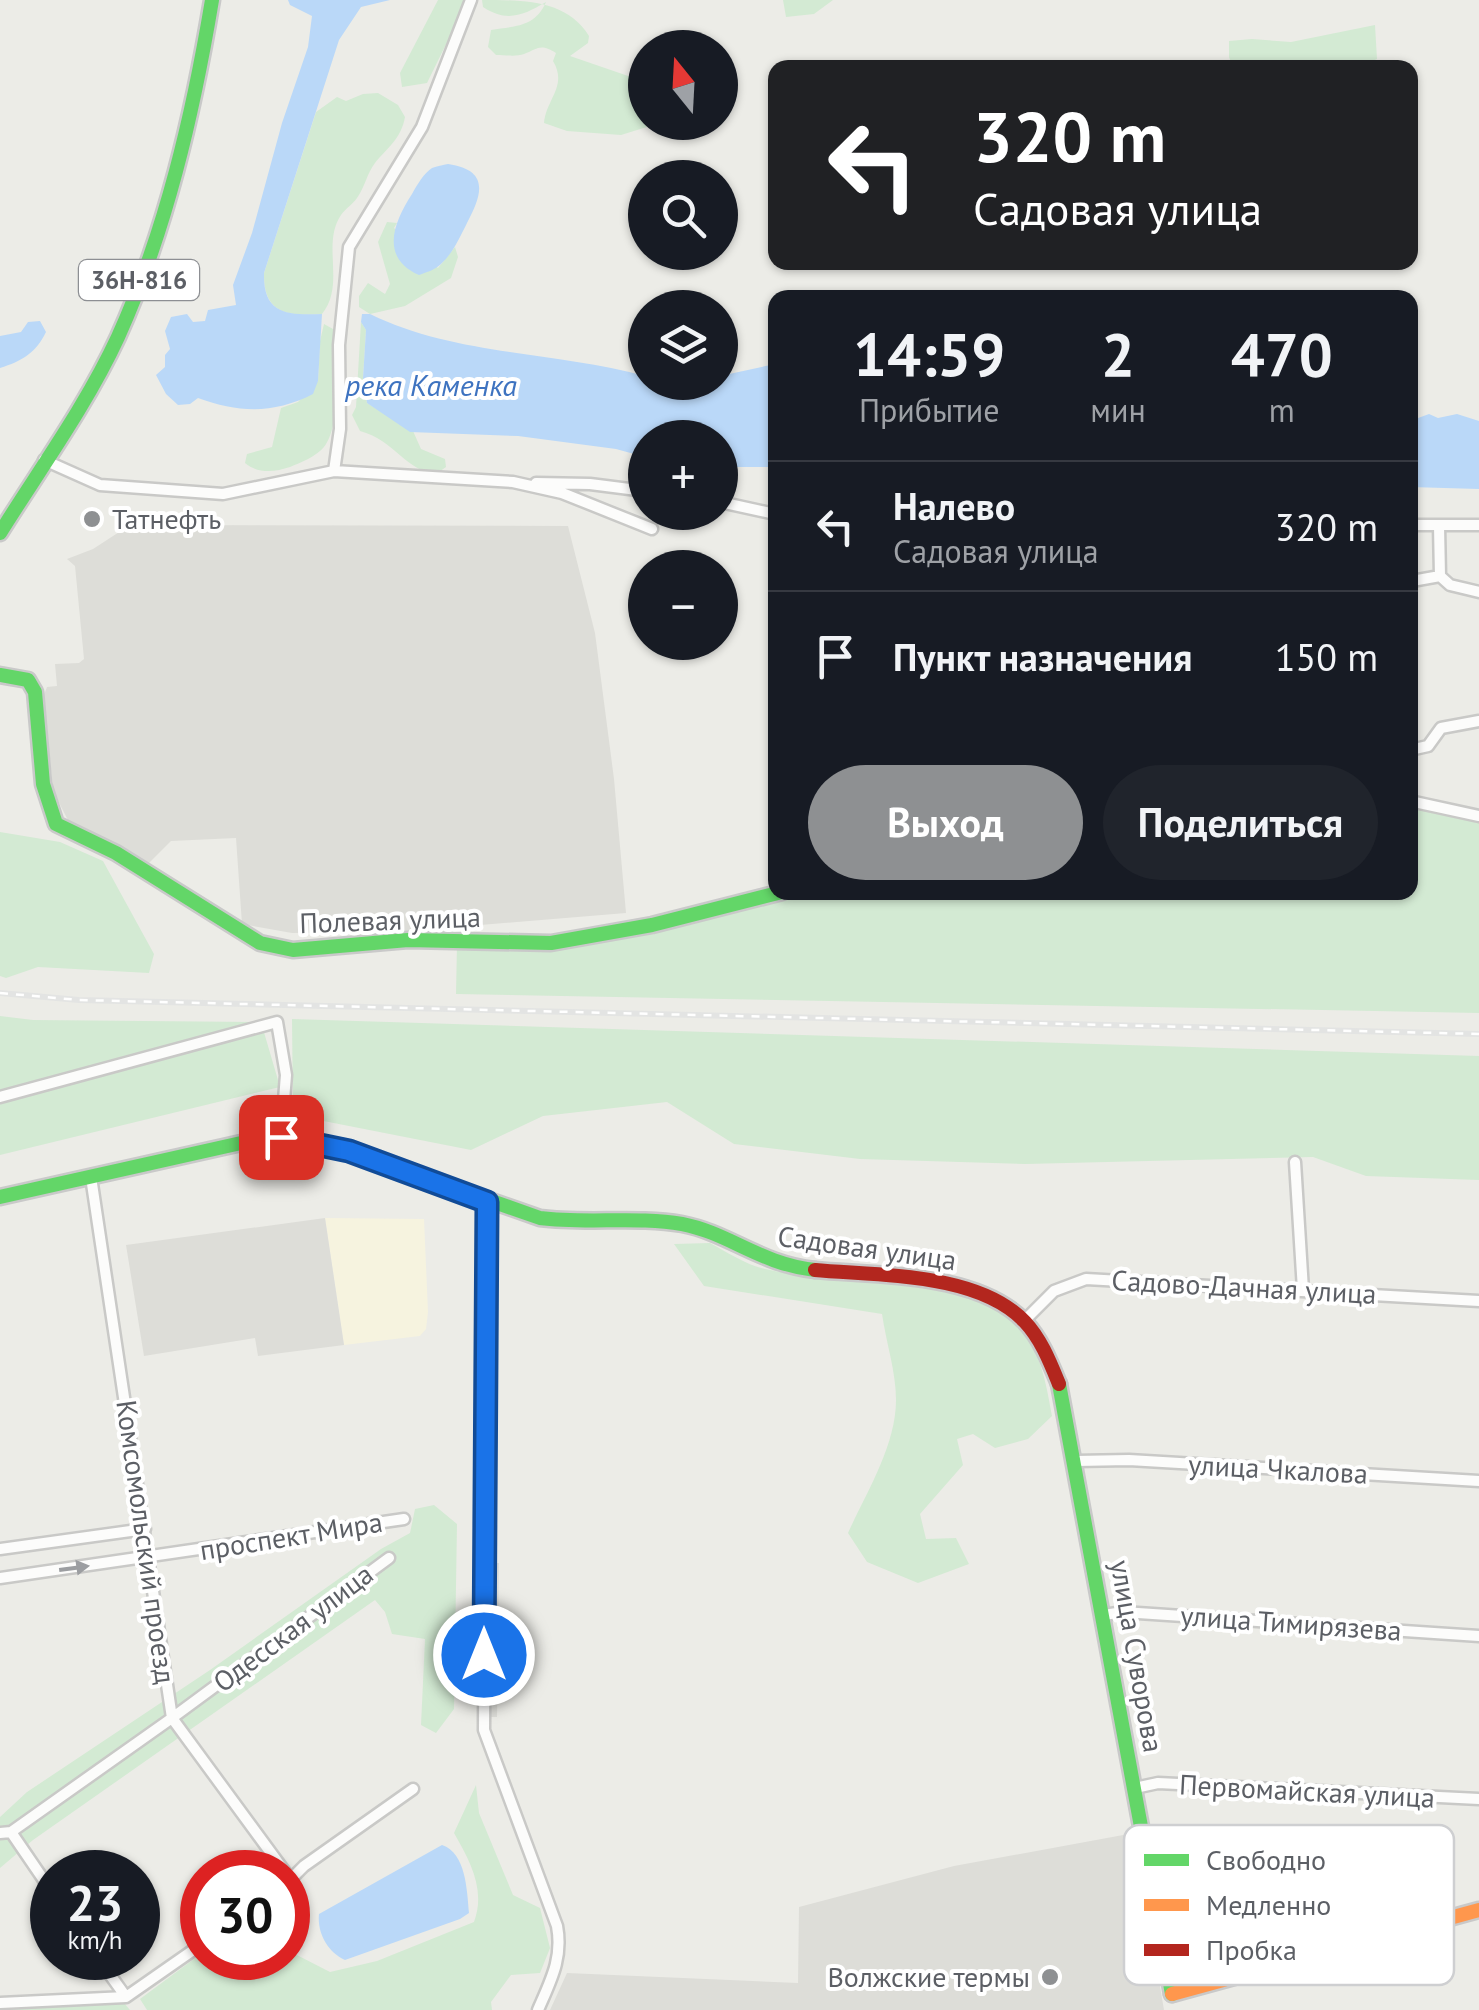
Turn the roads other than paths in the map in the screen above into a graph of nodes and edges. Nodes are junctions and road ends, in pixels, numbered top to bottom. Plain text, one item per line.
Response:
1 (212, 0) edge
2 (471, 0) edge
3 (44, 460) junction
4 (334, 471) junction
5 (513, 482) junction
6 (628, 489) edge
7 (738, 506) edge
8 (768, 512) edge
9 (628, 520) edge
10 (1418, 525) edge
11 (1479, 525) edge
12 (1439, 526) junction
13 (0, 533) edge
14 (1440, 576) junction
15 (1418, 580) edge
16 (1479, 592) edge
17 (0, 675) edge
18 (1479, 720) edge
19 (1418, 748) edge
20 (1418, 803) edge
21 (1479, 816) edge
22 (768, 896) edge
23 (0, 1097) edge
24 (281, 1137) junction
25 (1296, 1162) dead end
26 (92, 1177) junction
27 (0, 1197) edge
28 (487, 1202) junction
29 (1303, 1290) junction
30 (1479, 1301) edge
31 (1024, 1320) junction
32 (1076, 1461) junction
33 (1479, 1481) edge
34 (404, 1519) dead end
35 (144, 1529) junction
36 (0, 1550) edge
37 (149, 1557) junction
38 (389, 1558) dead end
39 (0, 1578) edge
40 (1104, 1615) junction
41 (1479, 1636) edge
42 (172, 1718) junction
43 (1135, 1788) junction
44 (414, 1789) dead end
45 (1479, 1799) edge
46 (1142, 1825) edge
47 (6, 1832) edge
48 (268, 1850) edge
49 (310, 1862) edge
50 (30, 1863) edge
51 (1479, 1910) edge
52 (1454, 1918) edge
53 (180, 1960) edge
54 (113, 1980) edge
55 (1233, 1985) edge
56 (126, 1998) junction
57 (0, 2003) edge
58 (1174, 2003) edge
59 (538, 2010) edge

1 - 3 main road, 36Н-816
2 - 4 street
3 - 4 street
3 - 13 main road, 36Н-816
4 - 5 street
5 - 6 street
5 - 9 street
7 - 8 street
10 - 12 street
11 - 12 street
12 - 14 street
14 - 15 street
14 - 16 street
17 - 22 main road, Полевая улица
18 - 19 street
20 - 21 street
23 - 24 street
24 - 26 main road, Садовая улица
24 - 28 main road, Садовая улица
25 - 29 street
26 - 27 main road, Садовая улица
26 - 35 street, Комсомольский проезд
28 - 31 main road, Садовая улица
28 - 59 street
29 - 30 street, Садово-Дачная улица
29 - 31 street, Садово-Дачная улица
31 - 32 main road, улица Суворова
32 - 33 street, улица Чкалова
32 - 40 main road, улица Суворова
34 - 37 street, проспект Мира
35 - 36 street
35 - 37 street, Комсомольский проезд
39 -> 37 street, проспект Мира
37 - 42 street, Комсомольский проезд
38 - 42 street, Одесская улица
40 - 41 street, улица Тимирязева
40 - 43 main road, улица Суворова
42 - 47 street, Одесская улица
42 - 48 street, Комсомольский проезд
43 - 45 street, Первомайская улица
43 - 46 main road, улица Суворова
44 - 49 street
47 - 50 street
51 - 52 main road
53 - 56 street
54 - 56 street
55 - 58 main road
56 - 57 street

